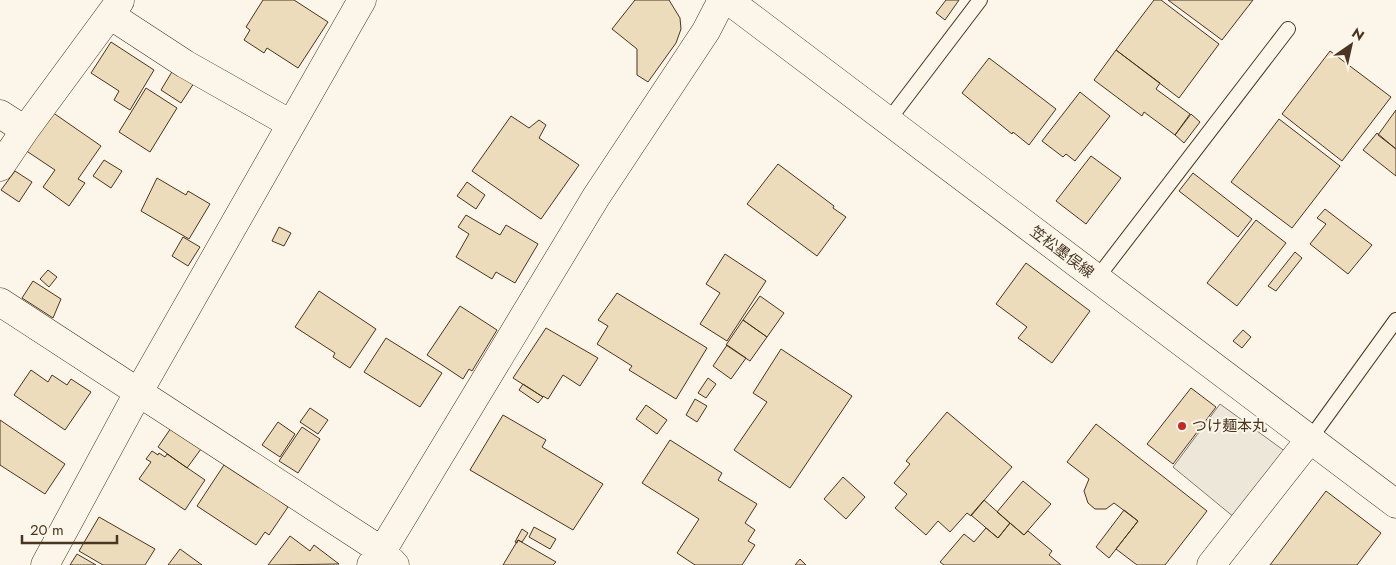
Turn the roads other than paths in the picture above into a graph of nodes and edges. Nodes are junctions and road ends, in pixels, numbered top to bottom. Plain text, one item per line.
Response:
1 (362, 0) edge
2 (722, 0) edge
3 (728, 0) edge
4 (980, 0) edge
5 (116, 8) edge
6 (1288, 29) dead end
7 (0, 114) edge
8 (888, 121) junction
9 (291, 124) junction
10 (24, 130) junction
11 (0, 166) edge
12 (1097, 278) junction
13 (0, 302) edge
14 (1396, 320) edge
15 (138, 392) junction
16 (1310, 439) junction
17 (1396, 504) edge
18 (383, 560) edge
19 (45, 565) edge
20 (1211, 565) edge

1 - 9 street
2 - 18 street
3 - 8 street, 笠松墨俣線
4 - 8 lane
5 - 9 street
5 - 10 street
6 - 12 lane
7 - 10 street
8 - 12 street, 笠松墨俣線
9 - 15 street
10 - 11 street
12 - 16 street, 笠松墨俣線
13 - 15 street
14 - 16 lane
15 - 18 street
15 - 19 street
16 - 17 street, 笠松墨俣線
16 - 20 street

